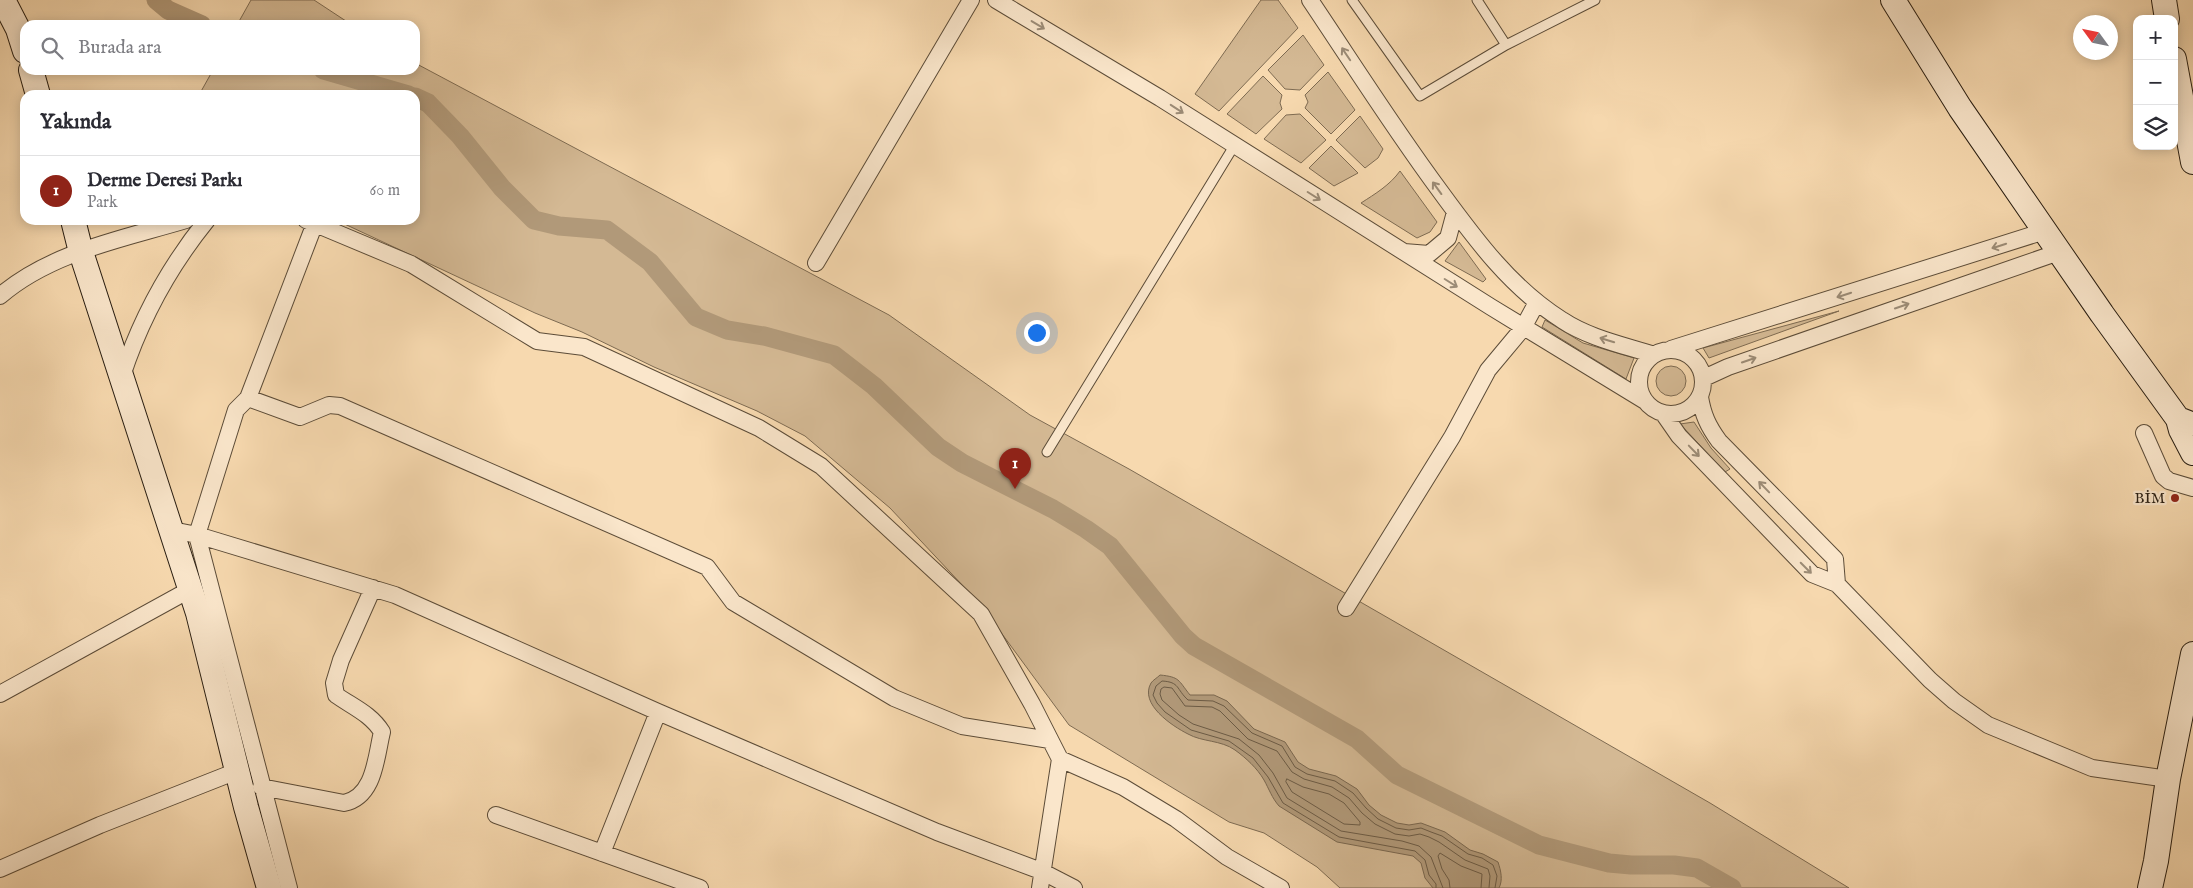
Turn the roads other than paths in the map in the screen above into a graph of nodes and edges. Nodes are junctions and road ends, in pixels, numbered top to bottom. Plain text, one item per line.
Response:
1 (3, 0) edge
2 (971, 0) edge
3 (996, 0) edge
4 (1310, 0) edge
5 (1352, 0) edge
6 (1477, 0) edge
7 (1595, 0) edge
8 (1893, 0) edge
9 (2164, 0) edge
10 (2166, 15) edge
11 (20, 35) edge
12 (1506, 46) junction
13 (2174, 60) edge
14 (32, 75) edge
15 (37, 90) edge
16 (1234, 146) junction
17 (2193, 162) edge
18 (1455, 212) junction
19 (74, 225) edge
20 (170, 225) edge
21 (203, 225) edge
22 (309, 225) edge
23 (317, 225) edge
24 (2045, 231) junction
25 (81, 252) junction
26 (1402, 252) junction
27 (2059, 252) junction
28 (816, 263) dead end
29 (0, 296) edge
30 (1537, 302) junction
31 (1524, 327) junction
32 (1672, 349) junction
33 (1654, 354) junction
34 (122, 376) junction
35 (1704, 378) junction
36 (1700, 396) junction
37 (248, 398) junction
38 (1645, 401) junction
39 (1663, 414) junction
40 (2185, 422) edge
41 (2144, 433) dead end
42 (1047, 452) dead end
43 (2193, 454) edge
44 (2193, 488) edge
45 (172, 530) junction
46 (198, 535) junction
47 (1838, 584) junction
48 (374, 588) junction
49 (191, 589) junction
50 (1346, 608) dead end
51 (2193, 654) edge
52 (0, 694) edge
53 (658, 712) junction
54 (1050, 740) junction
55 (1060, 759) junction
56 (237, 771) junction
57 (2168, 779) junction
58 (261, 787) junction
59 (496, 815) dead end
60 (602, 853) junction
61 (0, 869) edge
62 (1041, 871) junction
63 (269, 888) edge
64 (289, 888) edge
65 (700, 888) edge
66 (1040, 888) edge
67 (1074, 888) edge
68 (1280, 888) edge
69 (2150, 888) edge

1 - 11 street
2 - 28 street
3 -> 16 street
18 -> 4 street
5 - 12 lane
6 - 12 lane
7 - 12 lane
8 - 24 street
9 - 10 street
13 - 17 street
14 - 15 street
16 -> 26 street
16 - 42 lane
18 - 26 street
18 - 30 street
19 - 25 street
20 - 25 street
21 - 34 street
22 - 37 street
23 - 54 street
24 - 27 street
24 -> 32 street
25 - 29 street
25 - 34 street
26 -> 31 street
35 -> 27 street
27 - 40 street
30 - 31 street
33 -> 30 street
31 - 38 street
31 - 50 street
32 - 33 street
32 - 35 street
33 - 38 street
34 - 45 street
35 - 36 street
36 - 39 street
47 -> 36 street
37 - 46 street
37 - 54 street
38 - 39 street
39 -> 47 street
40 - 43 street
41 - 44 street
45 - 46 street
45 - 49 street
46 - 48 street
46 - 58 street
47 - 57 street
48 - 53 street
48 - 58 street
49 - 52 street
49 - 56 street
51 - 57 street
53 - 60 street
53 - 62 street
54 - 55 street
55 - 62 street
55 - 68 street
56 - 61 street
56 - 63 street
57 - 69 street
58 - 64 street
59 - 60 street
60 - 65 street
62 - 66 street
62 - 67 street

